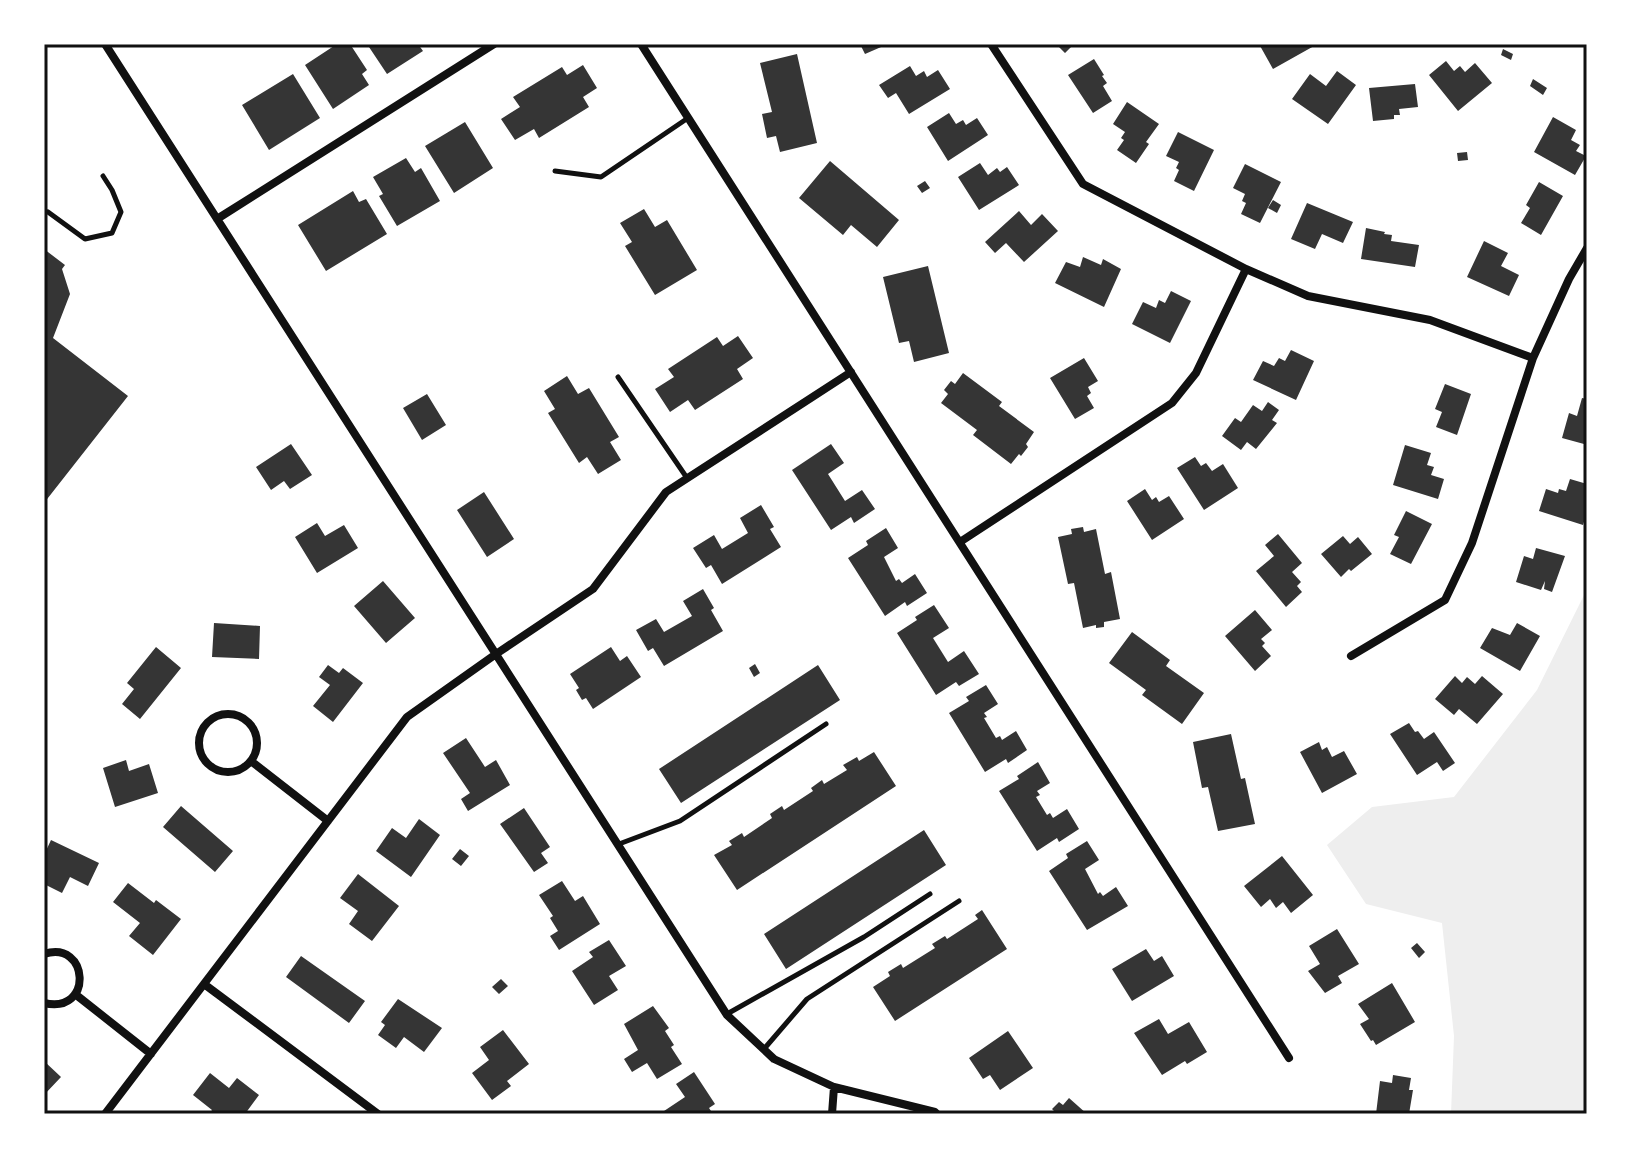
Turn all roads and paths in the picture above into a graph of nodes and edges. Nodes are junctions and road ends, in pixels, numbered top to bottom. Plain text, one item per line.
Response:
1 (105, 44) edge
2 (494, 44) edge
3 (641, 44) edge
4 (991, 44) edge
5 (688, 118) junction
6 (555, 171) dead end
7 (103, 176) dead end
8 (48, 212) dead end
9 (217, 219) junction
10 (1587, 248) edge
11 (1246, 269) junction
12 (1533, 358) junction
13 (851, 372) junction
14 (618, 377) dead end
15 (687, 478) junction
16 (960, 542) junction
17 (496, 654) junction
18 (1351, 656) dead end
19 (826, 724) dead end
20 (251, 761) junction
21 (328, 821) junction
22 (618, 844) junction
23 (930, 894) dead end
24 (959, 901) dead end
25 (44, 954) edge
26 (204, 984) junction
27 (75, 994) junction
28 (44, 1003) edge
29 (727, 1015) junction
30 (764, 1049) junction
31 (151, 1054) junction
32 (1289, 1058) dead end
33 (834, 1087) junction
34 (105, 1114) edge
35 (378, 1114) edge
36 (832, 1114) edge
37 (937, 1114) edge

1 - 9 street
2 - 9 street
3 - 5 street
4 - 11 street
5 - 6 lane
5 - 13 street
7 - 8 lane
9 - 17 street
10 - 12 street
11 - 12 street
11 - 16 street
12 - 18 street
13 - 15 street
13 - 16 street
14 - 15 lane
15 - 17 street
16 - 32 street
17 - 21 street
17 - 22 street
19 - 22 lane
20 - 20 street
20 - 21 street
21 - 26 street
22 - 29 street
23 - 29 lane
24 - 30 lane
25 - 27 street
26 - 31 street
26 - 35 street
27 - 28 street
27 - 31 street
29 - 30 street
30 - 33 street
31 - 34 street
33 - 36 street
33 - 37 street

